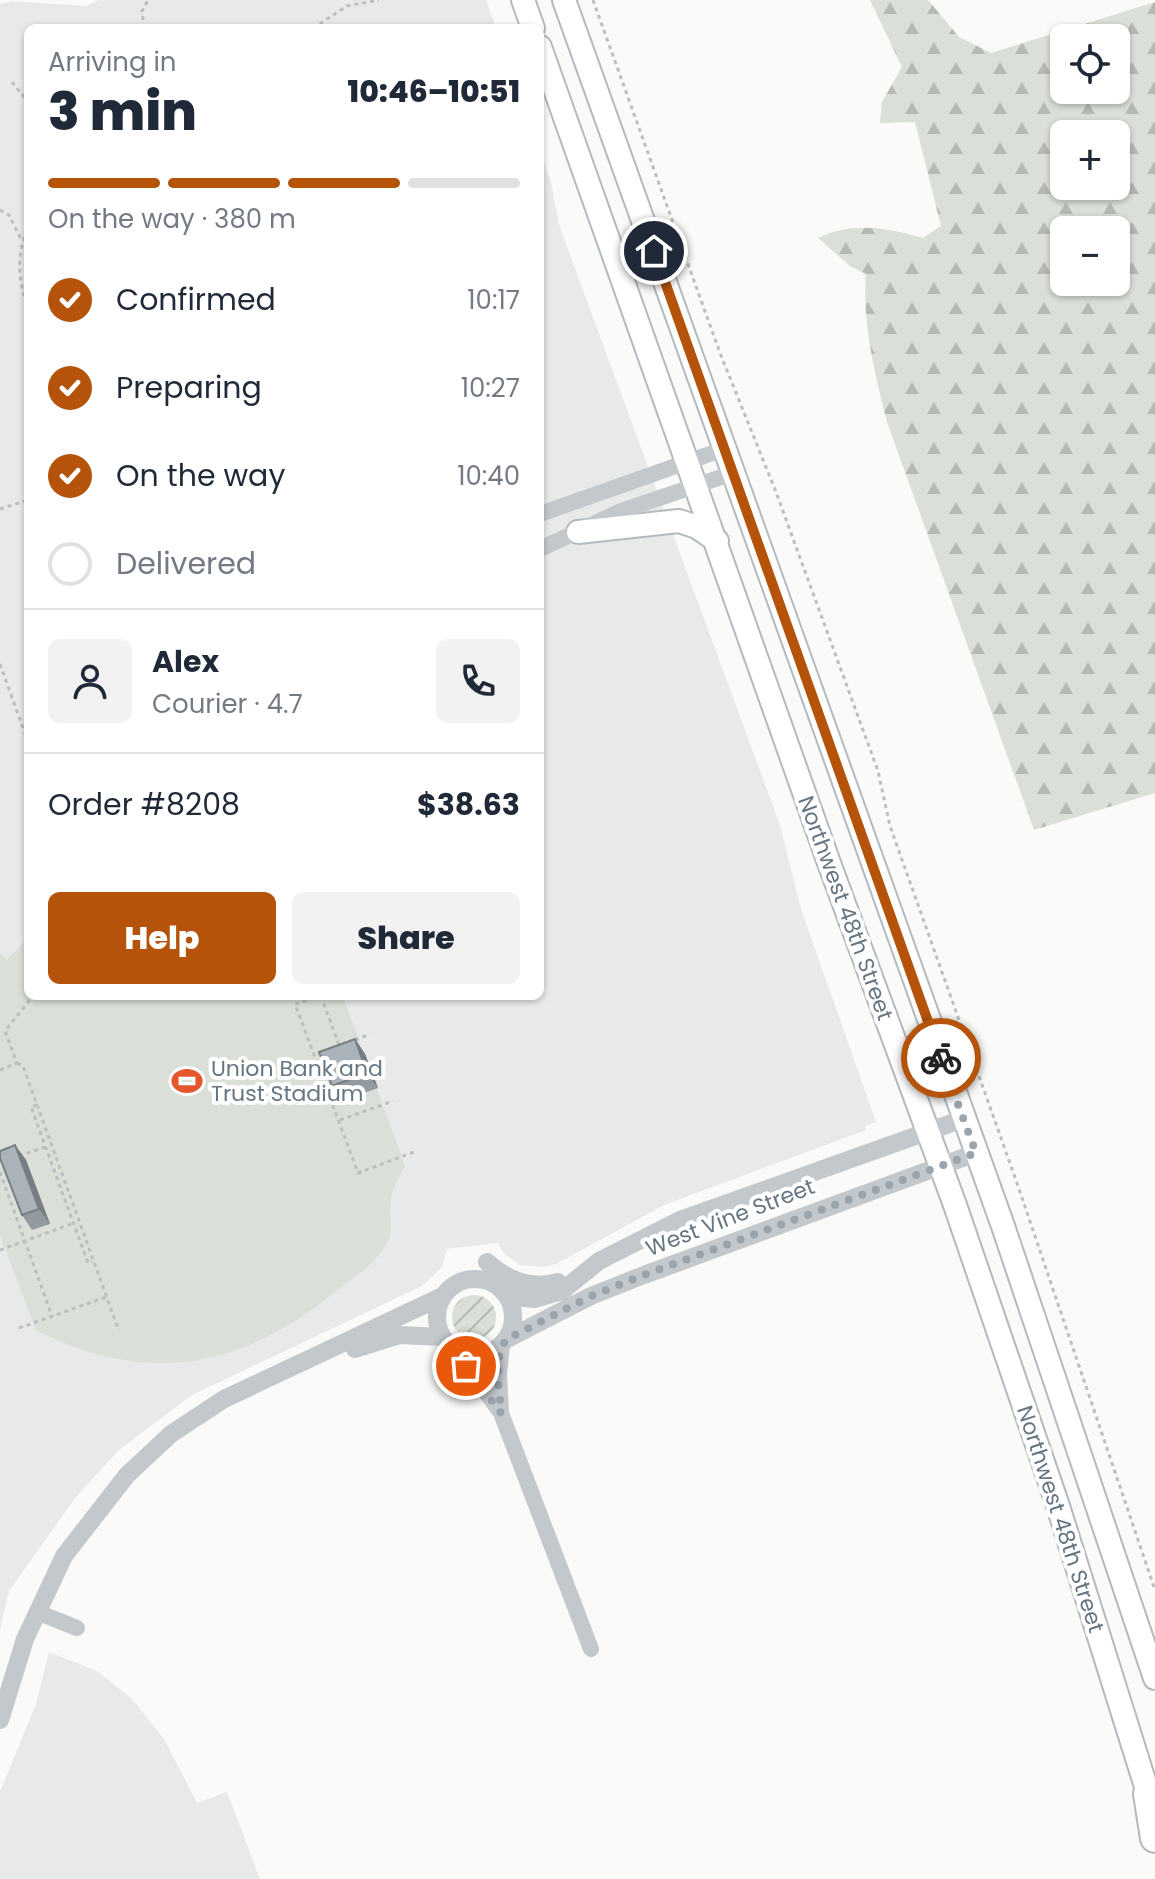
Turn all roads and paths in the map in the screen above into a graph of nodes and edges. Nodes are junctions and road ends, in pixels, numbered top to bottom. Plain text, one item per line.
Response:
1 (148, 0) edge
2 (379, 0) edge
3 (523, 0) edge
4 (564, 0) edge
5 (593, 0) edge
6 (144, 24) edge
7 (319, 24) edge
8 (532, 24) edge
9 (544, 58) edge
10 (12, 82) dead end
11 (24, 97) edge
12 (0, 210) edge
13 (24, 237) edge
14 (22, 241) junction
15 (24, 288) edge
16 (724, 449) junction
17 (688, 461) junction
18 (733, 473) junction
19 (697, 485) junction
20 (24, 501) edge
21 (0, 509) edge
22 (544, 513) edge
23 (578, 532) junction
24 (717, 541) junction
25 (544, 547) edge
26 (0, 664) edge
27 (24, 731) edge
28 (30, 1000) edge
29 (308, 1000) edge
30 (323, 1000) edge
31 (370, 1034) dead end
32 (339, 1046) junction
33 (314, 1055) junction
34 (17, 1063) junction
35 (0, 1070) edge
36 (393, 1101) dead end
37 (37, 1105) junction
38 (963, 1119) junction
39 (338, 1120) junction
40 (928, 1131) junction
41 (46, 1146) junction
42 (414, 1152) dead end
43 (976, 1153) junction
44 (11, 1159) edge
45 (940, 1166) junction
46 (0, 1172) edge
47 (74, 1223) junction
48 (24, 1241) junction
49 (0, 1250) edge
50 (94, 1260) junction
51 (487, 1262) dead end
52 (583, 1273) junction
53 (443, 1296) junction
54 (507, 1296) junction
55 (107, 1297) junction
56 (52, 1316) junction
57 (19, 1328) dead end
58 (119, 1331) dead end
59 (442, 1337) junction
60 (505, 1342) junction
61 (456, 1351) junction
62 (501, 1413) junction
63 (171, 1434) junction
64 (1155, 1590) edge
65 (37, 1612) junction
66 (77, 1628) dead end
67 (591, 1649) dead end
68 (1155, 1678) edge
69 (0, 1720) edge
70 (1152, 1806) edge
71 (1155, 1838) edge

1 - 6 path
2 - 7 path
3 - 8 main road
4 - 16 main road, Northwest 48th Street
5 - 64 path
9 - 17 main road, Northwest 48th Street
10 - 11 path
12 - 14 path
13 - 14 path
14 - 15 path
16 - 17 street
16 - 18 main road, Northwest 48th Street
17 - 19 main road, Northwest 48th Street
17 - 22 street
18 - 19 street
18 - 38 main road, Northwest 48th Street
19 - 23 street
19 - 24 main road, Northwest 48th Street
20 - 21 path
23 - 24 main road
23 - 25 street
24 - 40 main road, Northwest 48th Street
26 - 27 path
28 - 34 path
29 - 33 path
30 - 32 path
31 - 32 path
32 - 33 path
33 - 39 path
34 - 35 path
34 - 37 path
36 - 39 path
37 - 41 path
37 - 50 path
38 - 40 street, West Vine Street
38 - 43 main road, Northwest 48th Street
39 - 42 path
40 - 45 main road, Northwest 48th Street
40 - 52 street, West Vine Street
41 - 44 path
41 - 47 path
43 - 45 street, West Vine Street
43 - 68 main road, Northwest 48th Street
45 - 60 street, West Vine Street
45 - 70 main road, Northwest 48th Street
46 - 48 path
47 - 48 path
47 - 50 path
48 - 49 path
48 - 56 path
50 - 55 path
51 - 52 street
52 - 54 street, West Vine Street
53 - 54 street
53 - 59 street
53 - 63 street
54 - 60 street
55 - 56 path
55 - 58 path
56 - 57 path
59 - 61 street
59 - 63 street
60 - 61 street
60 - 62 street
61 - 62 street
62 - 67 street
63 - 65 street
65 - 66 street
65 - 69 street
70 - 71 highway

